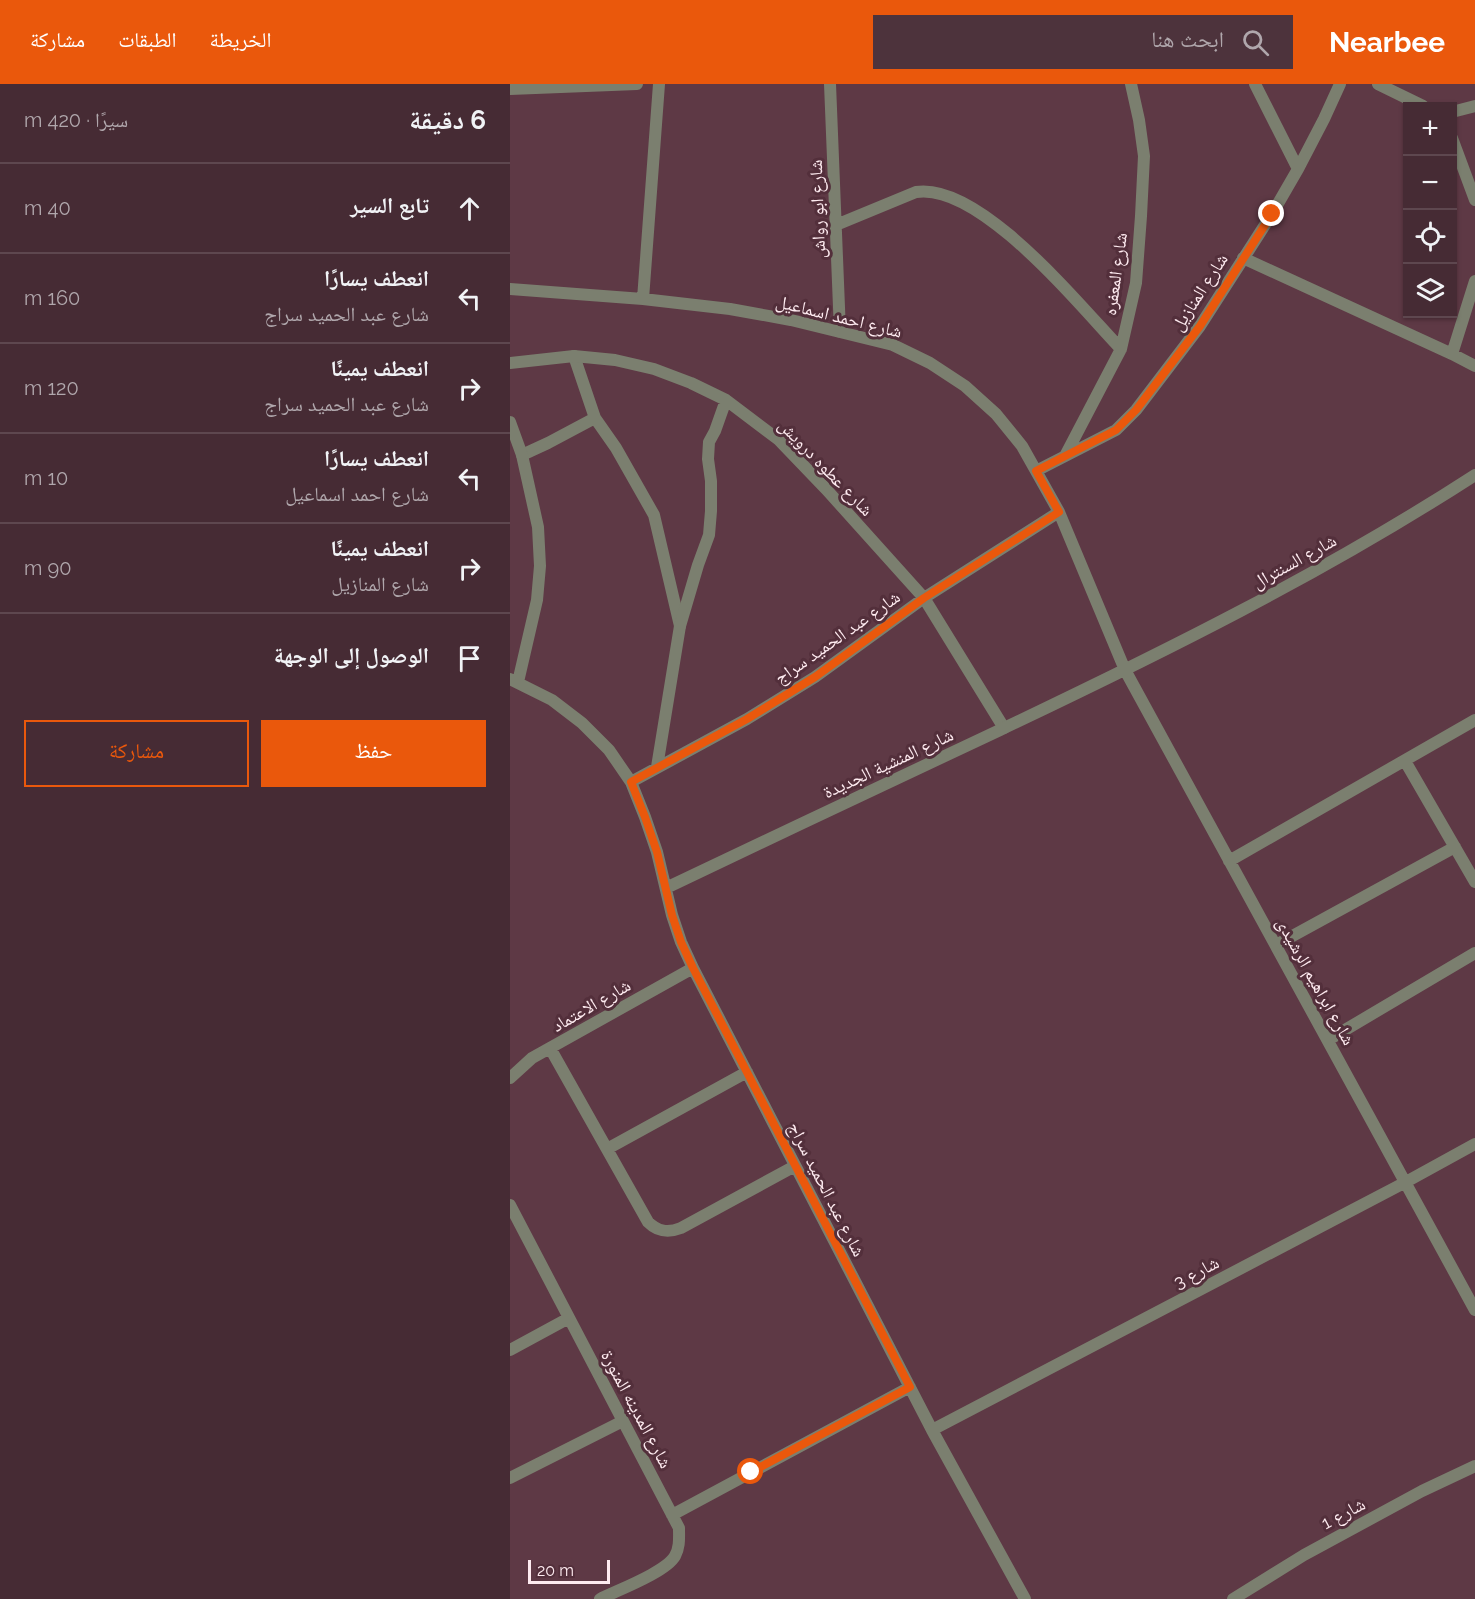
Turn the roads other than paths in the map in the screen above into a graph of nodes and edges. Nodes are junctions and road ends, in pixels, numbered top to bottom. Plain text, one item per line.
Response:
1 (637, 84) edge
2 (659, 84) edge
3 (830, 84) edge
4 (1131, 84) edge
5 (1255, 84) edge
6 (1340, 84) edge
7 (1378, 84) edge
8 (557, 85) edge
9 (510, 89) edge
10 (1415, 102) edge
11 (1475, 106) edge
12 (1457, 111) edge
13 (1457, 151) edge
14 (1298, 169) junction
15 (1475, 200) edge
16 (836, 225) junction
17 (1243, 258) junction
18 (1475, 281) edge
19 (510, 289) edge
20 (642, 299) junction
21 (840, 332) junction
22 (1120, 349) junction
23 (1452, 354) junction
24 (574, 356) junction
25 (510, 363) edge
26 (1475, 366) edge
27 (726, 400) junction
28 (595, 418) junction
29 (510, 422) edge
30 (522, 455) junction
31 (1065, 457) junction
32 (1036, 471) junction
33 (1475, 475) edge
34 (1059, 512) junction
35 (924, 598) junction
36 (680, 626) junction
37 (1125, 670) junction
38 (514, 680) edge
39 (1475, 720) edge
40 (1004, 728) junction
41 (1405, 760) junction
42 (657, 767) junction
43 (631, 782) junction
44 (1455, 847) junction
45 (1229, 861) junction
46 (1475, 882) edge
47 (666, 888) junction
48 (1276, 945) junction
49 (1475, 953) edge
50 (693, 968) junction
51 (1328, 1040) junction
52 (550, 1048) junction
53 (747, 1072) junction
54 (510, 1078) edge
55 (1475, 1144) edge
56 (607, 1149) junction
57 (795, 1166) junction
58 (1404, 1183) junction
59 (511, 1211) edge
60 (1475, 1310) edge
61 (569, 1318) junction
62 (510, 1350) edge
63 (910, 1387) junction
64 (623, 1421) junction
65 (932, 1430) junction
66 (1475, 1466) edge
67 (510, 1478) edge
68 (672, 1515) junction
69 (600, 1599) edge
70 (1025, 1599) edge
71 (1233, 1599) edge

1 - 8 street
2 - 20 street
3 - 16 street, شارع ابو رواش
4 - 22 street, شارع المعفره
5 - 14 street
6 - 14 street, شارع المنازيل
7 - 10 street
8 - 9 street
11 - 12 street
13 - 15 street
14 - 17 street, شارع المنازيل
16 - 21 street, شارع ابو رواش
16 - 22 street
17 - 23 street
17 - 31 street, شارع المنازيل
18 - 23 street
19 - 20 street, شارع احمد اسماعيل
20 - 21 street, شارع احمد اسماعيل
21 - 32 street, شارع احمد اسماعيل
22 - 31 street, شارع المعفره
23 - 26 street
24 - 25 street, شارع عطوه درويش
24 - 27 street, شارع عطوه درويش
24 - 28 street
27 - 35 street, شارع عطوه درويش
27 - 36 street
28 - 30 street
28 - 36 street
29 - 30 street
30 - 38 street
31 - 32 street, شارع المنازيل
32 - 34 street, شارع احمد اسماعيل
33 - 37 street, شارع السنترال
34 - 35 street, شارع عبد الحميد سراج
34 - 37 street, شارع احمد اسماعيل
35 - 40 street, شارع عطوه درويش
35 - 42 street, شارع عبد الحميد سراج
36 - 42 street
37 - 40 street, شارع المنشية الجديدة
37 - 45 street, شارع ابراهيم الرشيدى
38 - 43 street, شارع عبد الحميد سراج
39 - 41 street
40 - 47 street, شارع المنشية الجديدة
41 - 44 street
41 - 45 street
42 - 43 street, شارع عبد الحميد سراج
43 - 47 street, شارع عبد الحميد سراج
44 - 46 street
44 - 48 street
45 - 48 street, شارع ابراهيم الرشيدى
47 - 50 street, شارع عبد الحميد سراج
48 - 51 street, شارع ابراهيم الرشيدى
49 - 51 street
50 - 52 street, شارع الاعتماد
50 - 53 street, شارع عبد الحميد سراج
51 - 58 street, شارع ابراهيم الرشيدى
52 - 54 street, شارع الاعتماد
52 - 56 street
53 - 56 street
53 - 57 street, شارع عبد الحميد سراج
55 - 58 street, شارع 3
56 - 57 street
57 - 63 street, شارع عبد الحميد سراج
58 - 60 street, شارع ابراهيم الرشيدى
58 - 65 street, شارع 3
59 - 61 street, شارع المدينه المنورة
61 - 62 street
61 - 64 street, شارع المدينه المنورة
63 - 65 street, شارع عبد الحميد سراج
63 - 68 street
64 - 67 street
64 - 68 street, شارع المدينه المنورة
65 - 70 street, شارع عبد الحميد سراج
66 - 71 street, شارع 1
68 - 69 street, شارع المدينه المنورة

